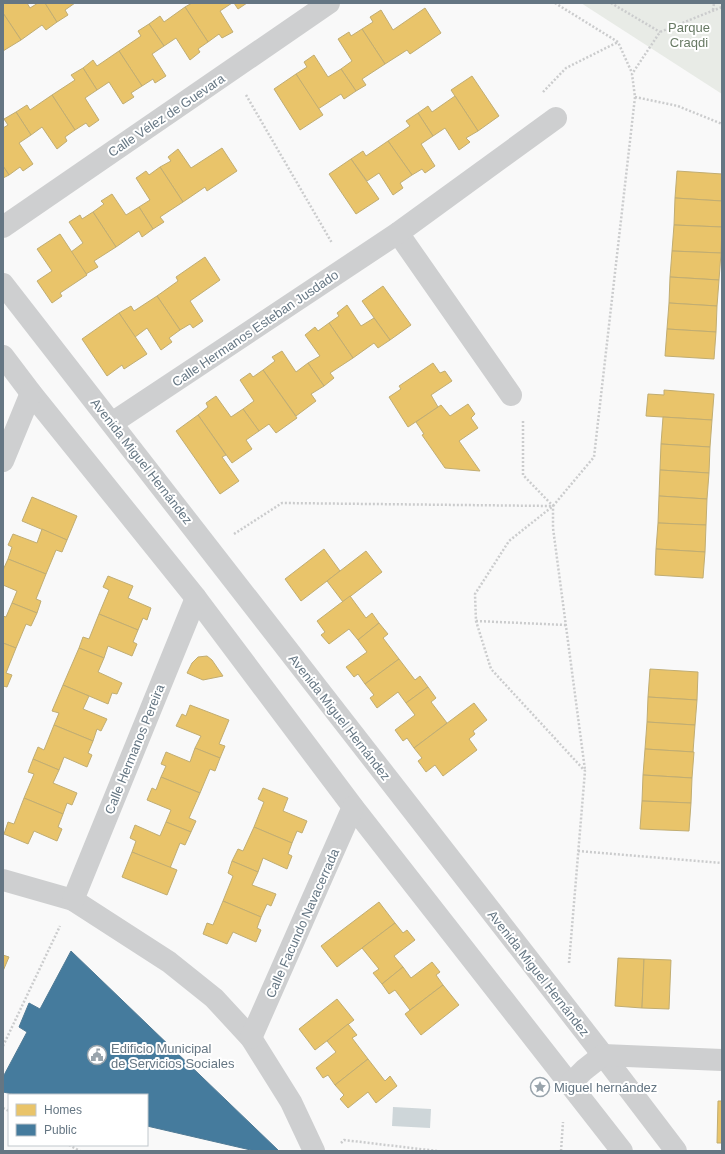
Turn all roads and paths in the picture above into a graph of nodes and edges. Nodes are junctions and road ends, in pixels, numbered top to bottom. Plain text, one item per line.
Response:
1 (329, 3) edge
2 (555, 3) edge
3 (611, 3) edge
4 (714, 3) edge
5 (722, 7) edge
6 (713, 11) junction
7 (660, 32) junction
8 (618, 42) junction
9 (232, 70) junction
10 (632, 74) junction
11 (635, 97) junction
12 (556, 118) joint
13 (722, 124) edge
14 (3, 227) edge
15 (398, 233) junction
16 (346, 267) junction
17 (3, 284) edge
18 (3, 356) edge
19 (31, 393) junction
20 (511, 395) joint
21 (112, 423) junction
22 (3, 461) edge
23 (553, 506) junction
24 (210, 550) junction
25 (196, 598) junction
26 (476, 621) junction
27 (566, 625) junction
28 (585, 771) junction
29 (353, 807) junction
30 (578, 851) junction
31 (722, 863) edge
32 (3, 880) edge
33 (73, 900) junction
34 (566, 1006) junction
35 (251, 1038) junction
36 (3, 1046) edge
37 (603, 1055) junction
38 (722, 1060) edge
39 (570, 1084) junction
40 (339, 1144) dead end
41 (71, 1146) edge
42 (80, 1151) edge
43 (314, 1151) edge
44 (437, 1151) edge
45 (622, 1151) edge
46 (676, 1151) edge

1 - 9 street, Calle Vélez de Guevara
2 - 8 path
3 - 7 path
4 - 6 path
5 - 6 path
6 - 7 path
7 - 10 path
8 - 10 path
8 - 12 path
9 - 14 street, Calle Vélez de Guevara
9 - 16 path
10 - 11 path
11 - 13 path
11 - 23 path
12 - 15 street, Calle Hermanos Esteban Jusdado
15 - 16 street, Calle Hermanos Esteban Jusdado
15 - 20 street
16 - 21 street, Calle Hermanos Esteban Jusdado
17 - 21 street, Avenida Miguel Hernández
18 - 19 street
19 - 22 street
19 - 25 street
20 - 23 path
21 - 24 street, Avenida Miguel Hernández
23 - 24 path
23 - 26 path
23 - 27 path
24 - 34 street, Avenida Miguel Hernández
25 - 29 street
25 - 33 street, Calle Hermanos Pereira
26 - 27 path
26 - 28 path
27 - 28 path
28 - 30 path
29 - 35 street, Calle Facundo Navacerrada
29 - 39 street
30 - 31 path
30 - 34 path
32 - 33 street
33 - 35 street
33 - 36 path
34 - 37 street, Avenida Miguel Hernández
35 - 43 street
37 - 38 street
37 - 39 street
37 - 46 street, Avenida Miguel Hernández
39 - 45 street
40 - 44 path
41 - 42 path

